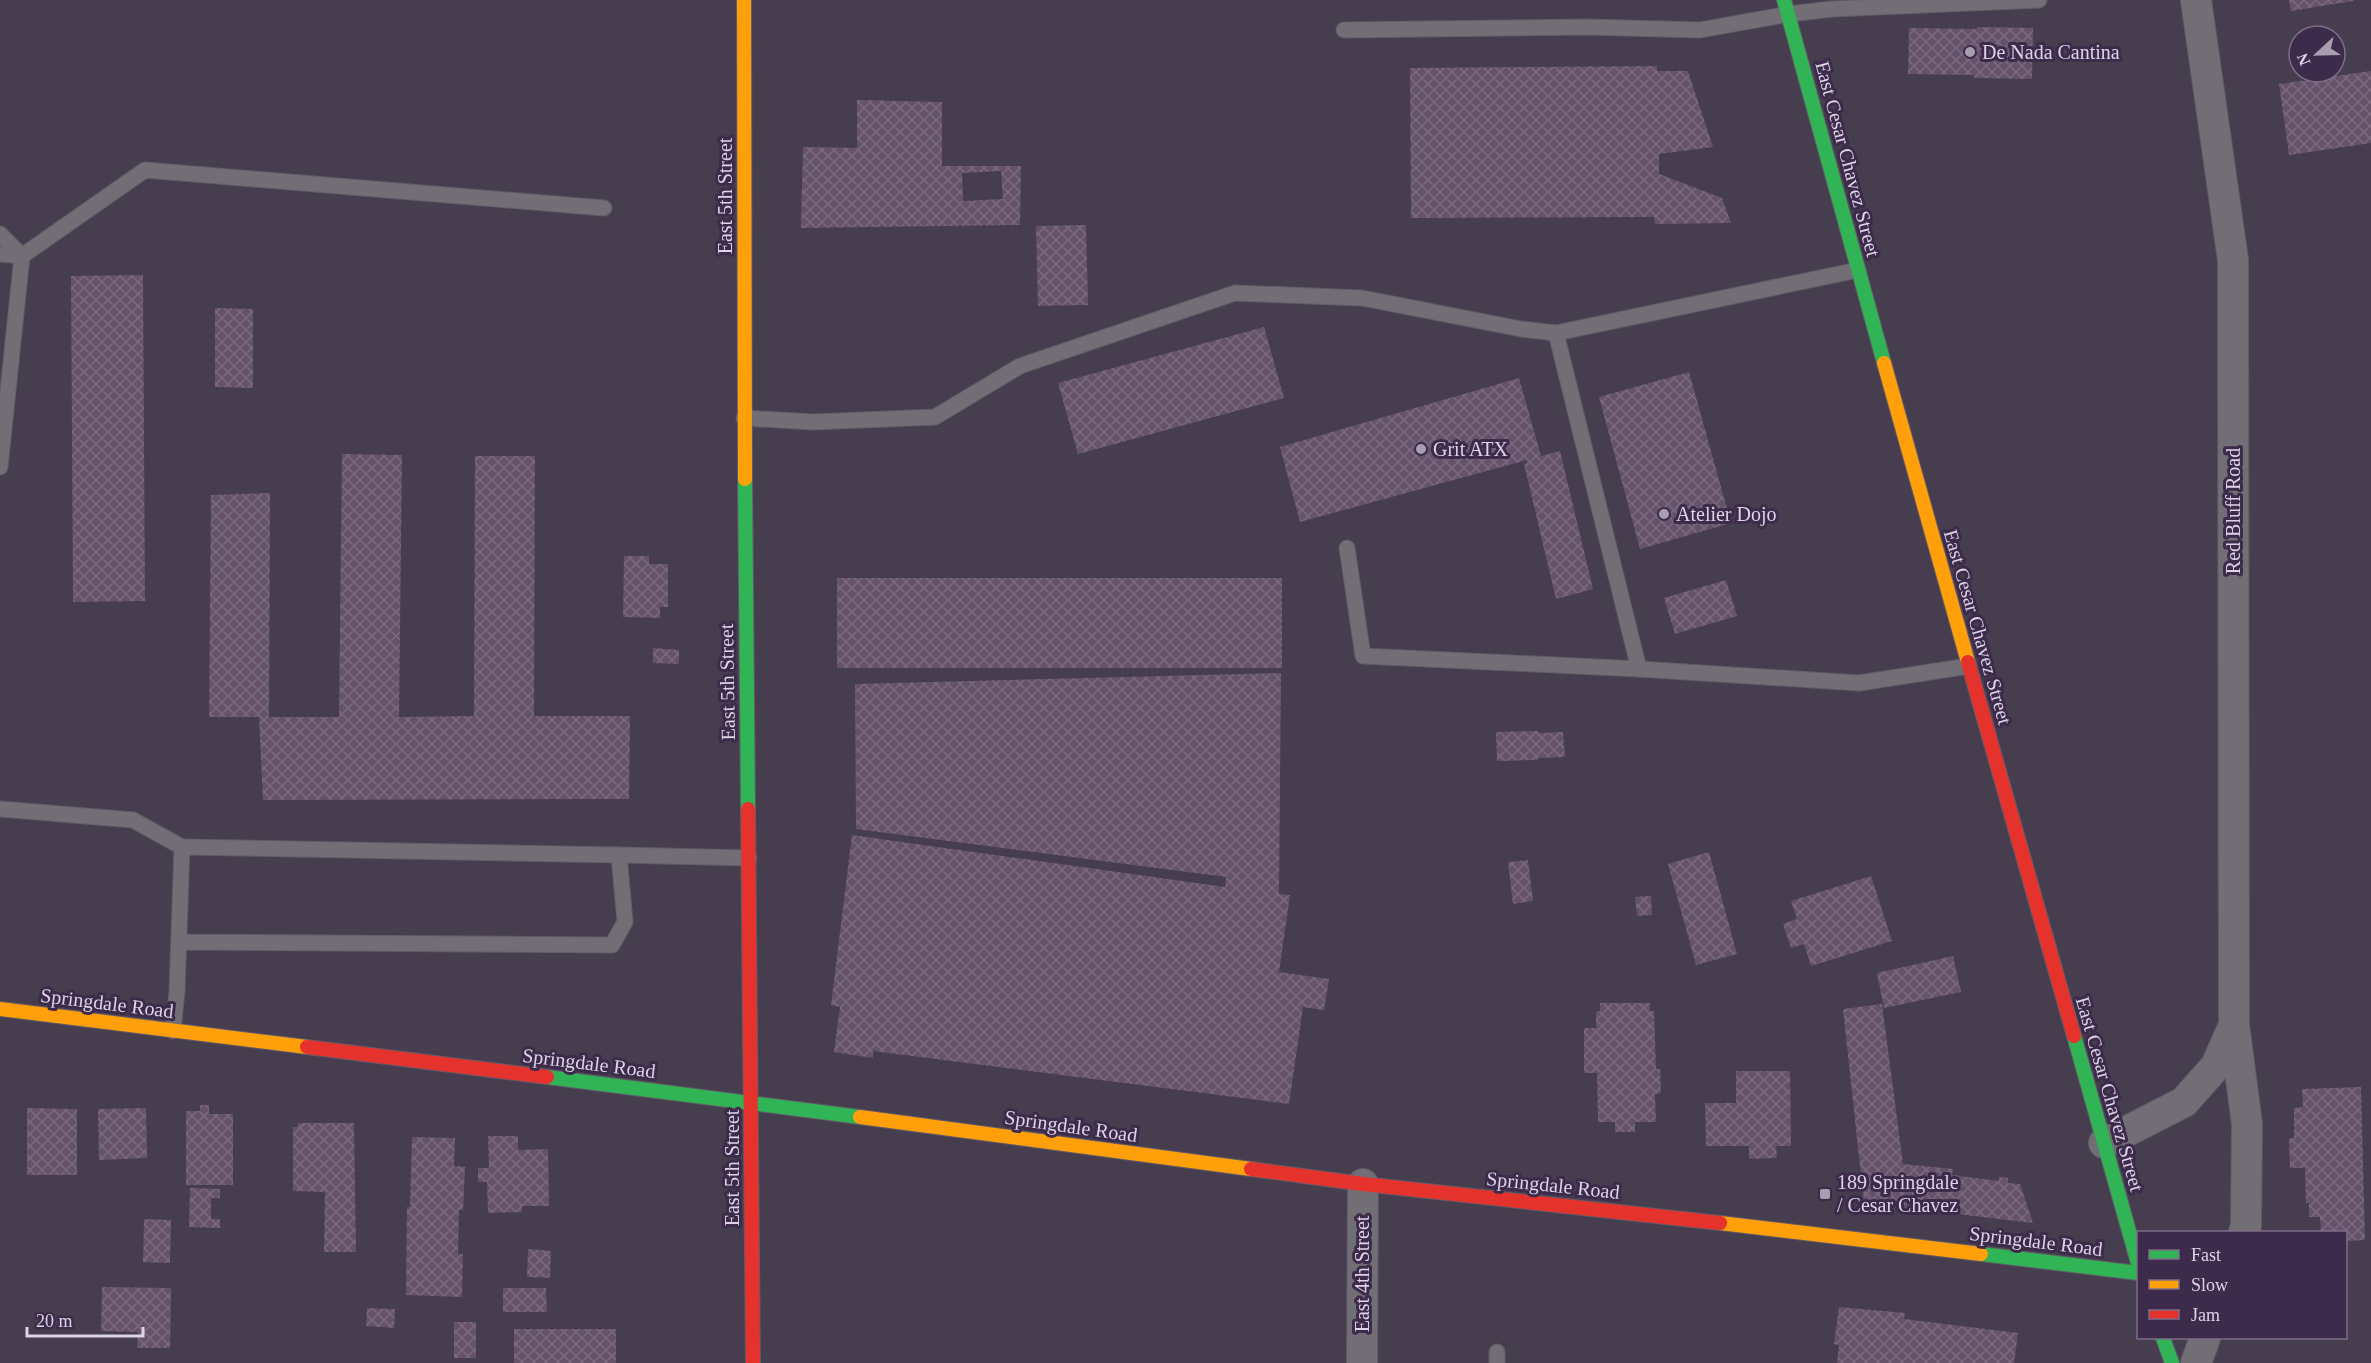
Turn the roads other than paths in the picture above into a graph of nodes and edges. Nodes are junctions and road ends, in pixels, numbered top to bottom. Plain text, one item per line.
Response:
1 (744, 0) edge
2 (2038, 0) edge
3 (2196, 0) edge
4 (1787, 7) edge
5 (1344, 30) dead end
6 (604, 208) dead end
7 (0, 234) edge
8 (0, 254) edge
9 (22, 256) junction
10 (1858, 270) junction
11 (1556, 333) junction
12 (744, 418) junction
13 (0, 467) edge
14 (1347, 548) dead end
15 (1969, 666) junction
16 (1639, 669) junction
17 (0, 809) edge
18 (183, 847) junction
19 (619, 855) junction
20 (749, 858) junction
21 (179, 942) junction
22 (0, 1010) edge
23 (2234, 1025) junction
24 (174, 1031) junction
25 (751, 1103) junction
26 (2104, 1143) junction
27 (1363, 1184) junction
28 (2245, 1231) edge
29 (2137, 1256) edge
30 (2137, 1273) edge
31 (2163, 1339) edge
32 (2205, 1339) edge
33 (753, 1363) edge
34 (1362, 1363) edge
35 (2172, 1363) edge
36 (2196, 1363) edge

1 - 12 main road, East 5th Street
2 - 4 lane
3 - 23 street, Red Bluff Road
4 - 5 lane
4 - 10 main road, East Cesar Chavez Street
6 - 9 lane
7 - 9 lane
8 - 9 lane
9 - 13 lane
10 - 11 lane
10 - 15 main road, East Cesar Chavez Street
11 - 12 lane
11 - 16 lane
12 - 20 main road, East 5th Street
14 - 16 lane
15 - 16 lane
15 - 26 main road, East Cesar Chavez Street
17 - 18 lane
18 - 19 lane
18 - 21 lane
19 - 20 lane
19 - 21 lane
20 - 25 main road, East 5th Street
21 - 24 lane
22 - 24 main road, Springdale Road
23 - 26 street, Red Bluff Road
23 - 28 street, Red Bluff Road
24 - 25 main road, Springdale Road
25 - 27 main road, Springdale Road
25 - 33 main road, East 5th Street
26 - 29 main road, East Cesar Chavez Street
27 - 30 main road, Springdale Road
27 - 34 street, East 4th Street
31 - 35 main road
32 - 36 street

